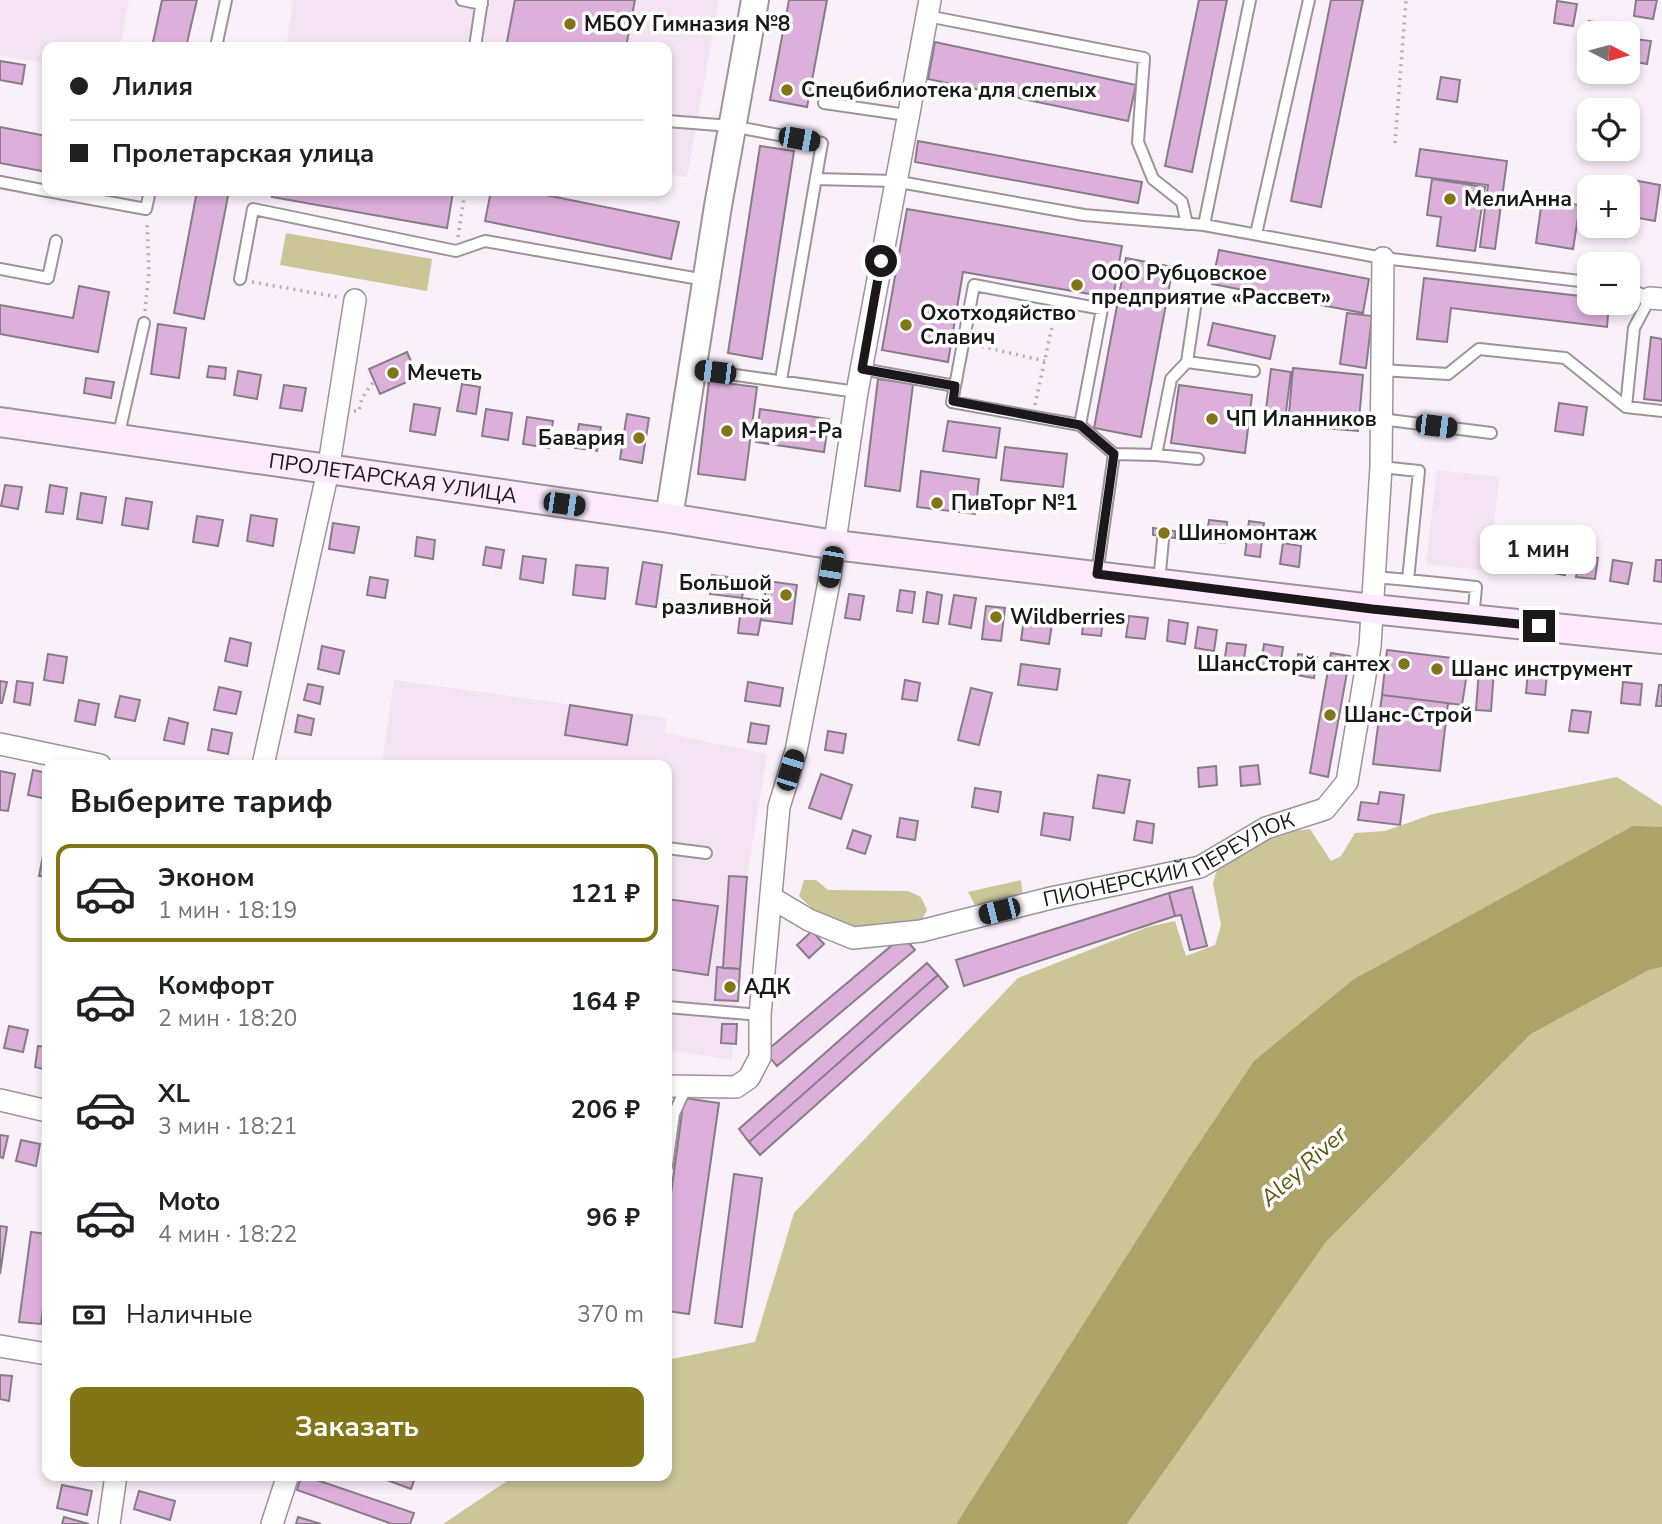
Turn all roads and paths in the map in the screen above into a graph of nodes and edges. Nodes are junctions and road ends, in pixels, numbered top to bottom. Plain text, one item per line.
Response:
1 (226, 0) edge
2 (462, 0) edge
3 (755, 0) edge
4 (1250, 0) edge
5 (1309, 0) edge
6 (1406, 0) edge
7 (482, 2) edge
8 (928, 8) edge
9 (216, 42) edge
10 (476, 42) edge
11 (824, 103) dead end
12 (907, 115) junction
13 (672, 121) edge
14 (732, 127) junction
15 (1395, 142) dead end
16 (816, 179) junction
17 (894, 181) junction
18 (0, 182) edge
19 (42, 190) edge
20 (75, 196) edge
21 (149, 196) edge
22 (465, 196) edge
23 (146, 209) junction
24 (1187, 224) junction
25 (1204, 225) junction
26 (1256, 234) junction
27 (56, 241) dead end
28 (456, 251) junction
29 (1383, 258) junction
30 (0, 270) edge
31 (240, 279) joint
32 (708, 281) junction
33 (1577, 281) edge
34 (1656, 299) edge
35 (355, 300) joint
36 (1057, 301) junction
37 (1196, 301) dead end
38 (144, 323) joint
39 (963, 342) junction
40 (1045, 361) junction
41 (1187, 362) junction
42 (693, 369) junction
43 (862, 369) junction
44 (1381, 370) junction
45 (1254, 371) dead end
46 (781, 380) junction
47 (955, 386) junction
48 (857, 392) junction
49 (1626, 407) junction
50 (1662, 411) edge
51 (1032, 416) junction
52 (1381, 419) junction
53 (0, 422) edge
54 (1080, 425) junction
55 (1491, 433) dead end
56 (118, 440) junction
57 (1114, 454) junction
58 (1156, 455) junction
59 (1198, 459) dead end
60 (1381, 467) junction
61 (328, 471) junction
62 (669, 518) junction
63 (1163, 540) dead end
64 (835, 545) junction
65 (1097, 574) junction
66 (1375, 577) junction
67 (1408, 580) junction
68 (1159, 582) junction
69 (1372, 609) junction
70 (1473, 619) junction
71 (1662, 639) edge
72 (0, 744) edge
73 (76, 760) edge
74 (264, 760) edge
75 (672, 849) edge
76 (706, 853) dead end
77 (772, 898) junction
78 (672, 1007) edge
79 (760, 1015) junction
80 (677, 1086) edge
81 (0, 1100) edge
82 (42, 1110) edge
83 (672, 1129) edge
84 (0, 1346) edge
85 (42, 1353) edge
86 (115, 1481) edge
87 (286, 1481) edge
88 (110, 1524) edge
89 (272, 1524) edge

1 - 9 lane
2 - 7 lane
3 - 14 street
4 - 25 lane
5 - 26 lane
6 - 15 path
7 - 10 lane
8 - 12 street
8 - 24 lane
11 - 12 lane
12 - 17 street
13 - 14 lane
14 - 16 lane
14 - 32 street
16 - 17 lane
16 - 46 lane
17 - 24 lane
17 - 43 street
18 - 19 lane
20 - 23 lane
21 - 23 lane
22 - 28 path
23 - 38 path
24 - 25 lane
25 - 26 lane
26 - 29 lane
27 - 30 lane
28 - 31 lane
28 - 32 lane
29 - 33 lane
29 - 44 street, ПИОНЕРСКИЙ ПЕРЕУЛОК
31 - 35 path
32 - 42 street
34 - 49 lane
35 - 61 street
36 - 39 lane
36 - 40 path
36 - 54 lane
37 - 41 lane
38 - 56 lane
39 - 40 path
39 - 47 lane
40 - 51 path
41 - 45 lane
41 - 58 lane
42 - 46 lane
42 - 62 street
43 - 47 lane
43 - 48 street
44 - 49 lane
44 - 52 street, ПИОНЕРСКИЙ ПЕРЕУЛОК
46 - 48 lane
47 - 51 lane
48 - 64 street
49 - 50 lane
51 - 54 lane
52 - 55 lane
52 - 60 street, ПИОНЕРСКИЙ ПЕРЕУЛОК
53 - 56 main road, ПРОЛЕТАРСКАЯ УЛИЦА
54 - 57 lane
56 - 61 main road, ПРОЛЕТАРСКАЯ УЛИЦА
57 - 58 lane
57 - 65 lane
58 - 59 lane
60 - 66 street, ПИОНЕРСКИЙ ПЕРЕУЛОК
60 - 67 lane
61 - 62 main road, ПРОЛЕТАРСКАЯ УЛИЦА
61 - 74 street
62 - 64 main road, ПРОЛЕТАРСКАЯ УЛИЦА
63 - 68 lane
64 - 65 main road, ПРОЛЕТАРСКАЯ УЛИЦА
64 - 77 street
65 - 68 main road, ПРОЛЕТАРСКАЯ УЛИЦА
66 - 67 lane
66 - 69 street, ПИОНЕРСКИЙ ПЕРЕУЛОК
67 - 70 lane
68 - 69 main road, ПРОЛЕТАРСКАЯ УЛИЦА
69 - 70 main road, ПРОЛЕТАРСКАЯ УЛИЦА
69 - 77 street, ПИОНЕРСКИЙ ПЕРЕУЛОК
70 - 71 main road, ПРОЛЕТАРСКАЯ УЛИЦА
72 - 73 street
75 - 76 lane
77 - 79 street
78 - 79 lane
79 - 80 street
80 - 83 lane
81 - 82 street
84 - 85 street
86 - 88 street
87 - 89 street

